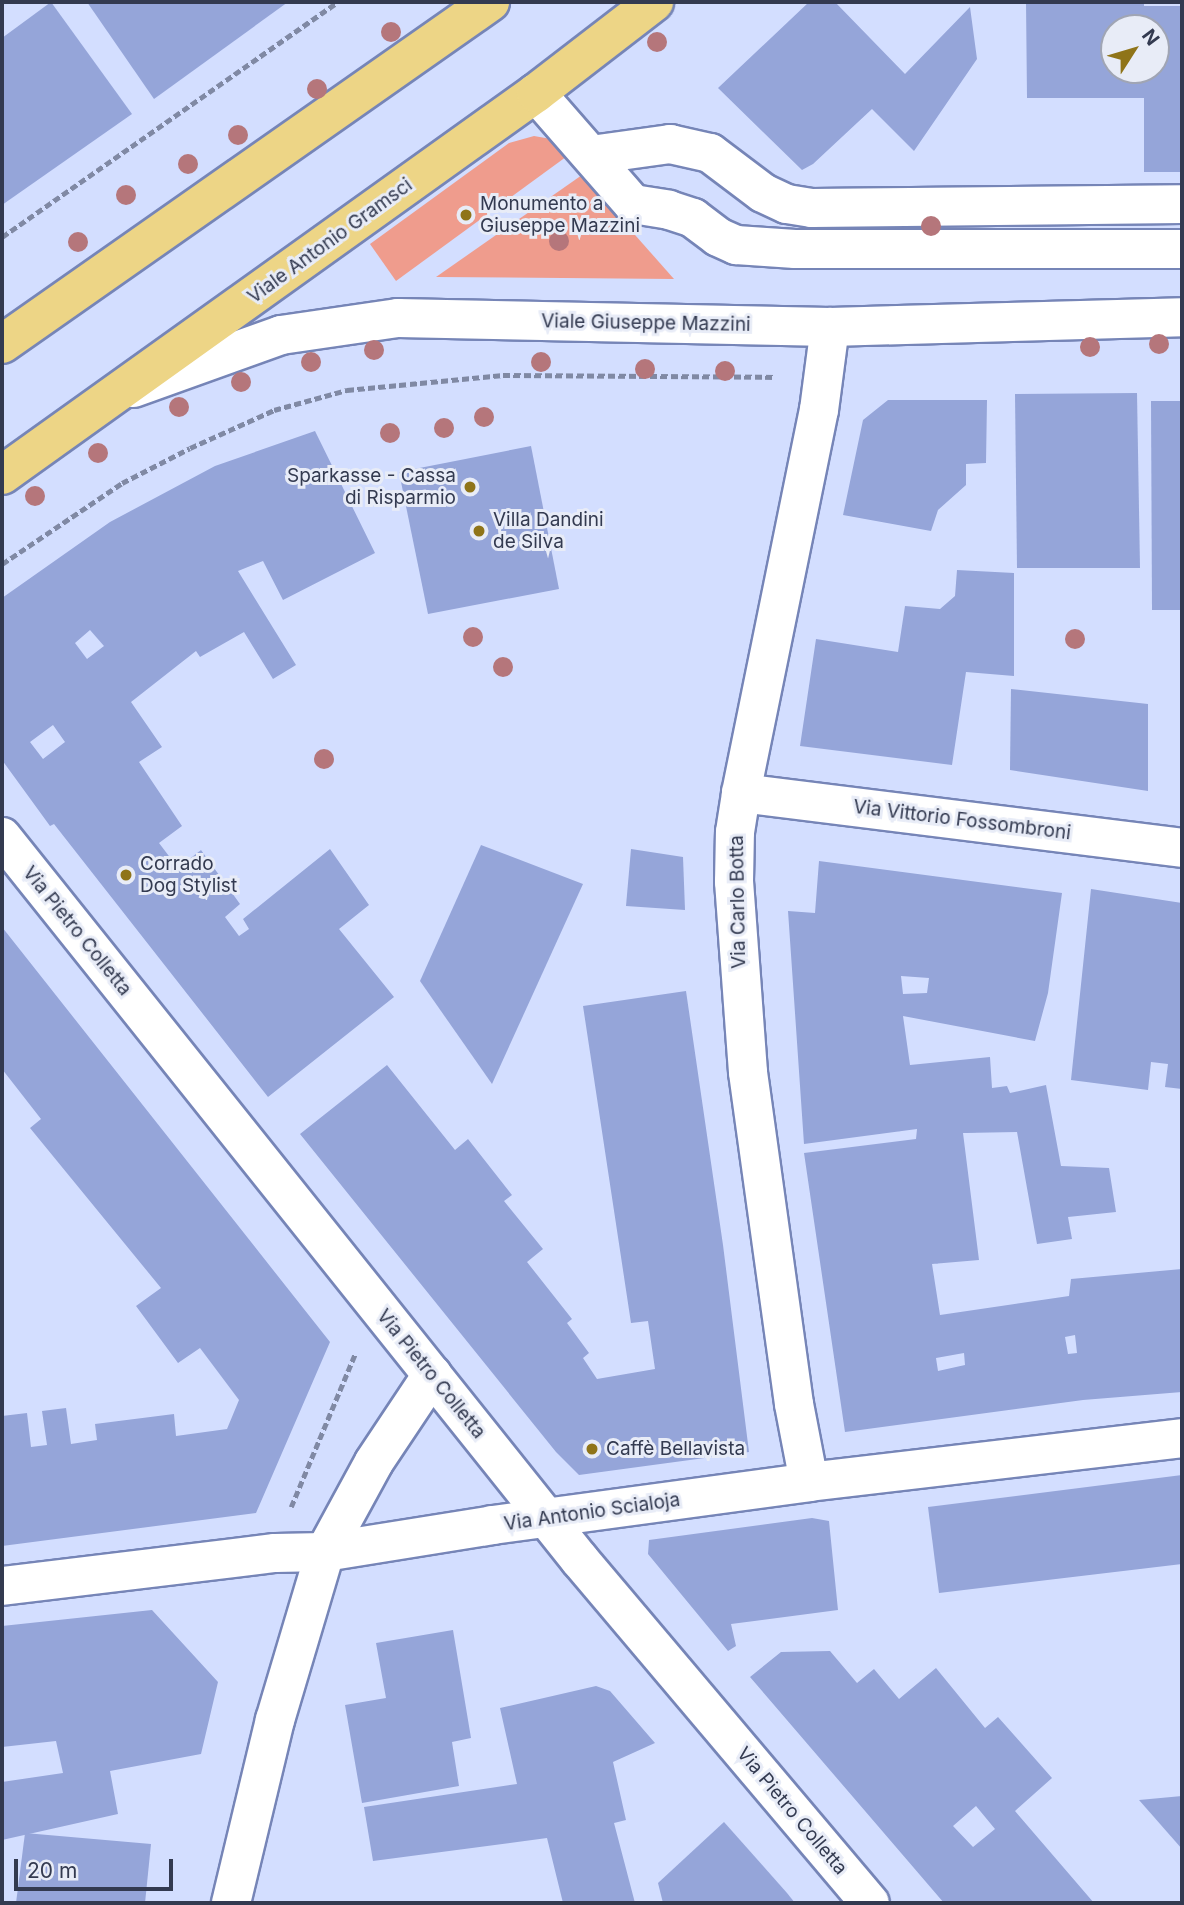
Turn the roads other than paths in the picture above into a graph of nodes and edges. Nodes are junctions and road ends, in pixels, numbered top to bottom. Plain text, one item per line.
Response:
1 (490, 2) edge
2 (653, 2) edge
3 (536, 93) junction
4 (591, 155) junction
5 (1182, 204) edge
6 (1182, 249) edge
7 (1182, 317) edge
8 (830, 327) junction
9 (2, 344) edge
10 (121, 392) junction
11 (2, 475) edge
12 (741, 793) junction
13 (2, 837) edge
14 (1182, 848) edge
15 (432, 1375) junction
16 (1182, 1438) edge
17 (809, 1482) junction
18 (545, 1518) junction
19 (325, 1552) junction
20 (2, 1586) edge
21 (232, 1903) edge
22 (870, 1903) edge

1 - 9 main road
2 - 3 main road, Viale Antonio Gramsci
3 - 4 street
3 - 10 main road, Viale Antonio Gramsci
4 - 5 street
4 - 6 street
7 - 8 street, Viale Giuseppe Mazzini
8 - 10 street, Viale Giuseppe Mazzini
8 - 12 street, Via Carlo Botta
10 - 11 main road, Viale Antonio Gramsci
12 - 14 street, Via Vittorio Fossombroni
12 - 17 street, Via Carlo Botta
13 - 15 street, Via Pietro Colletta
15 - 18 street, Via Pietro Colletta
15 - 19 street
16 - 17 street, Via Antonio Scialoja
17 - 18 street, Via Antonio Scialoja
18 - 19 street, Via Antonio Scialoja
18 - 22 street, Via Pietro Colletta
19 - 20 street, Via Antonio Scialoja
19 - 21 street

